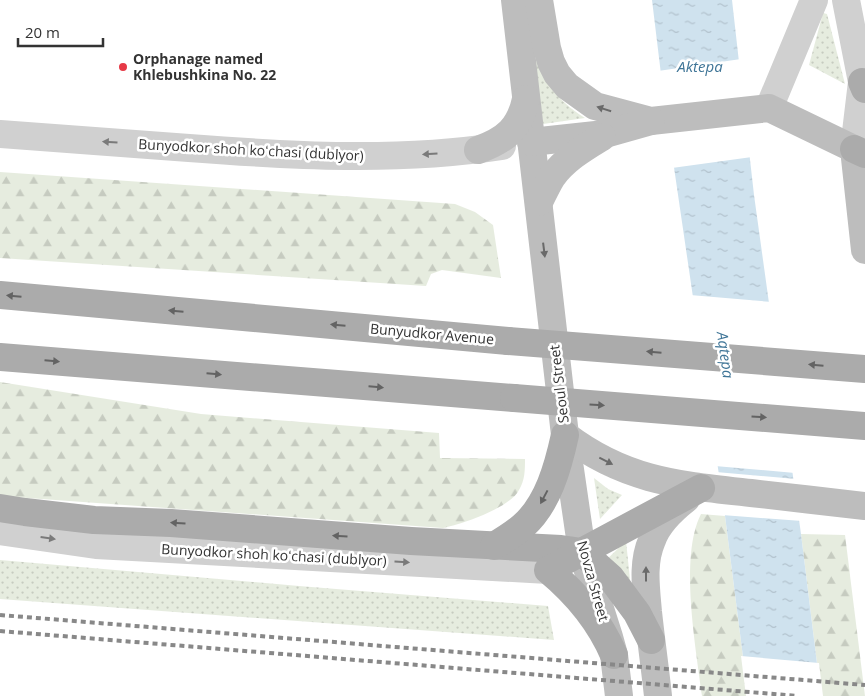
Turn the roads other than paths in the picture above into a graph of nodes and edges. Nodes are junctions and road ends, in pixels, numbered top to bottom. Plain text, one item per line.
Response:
1 (515, 0) edge
2 (538, 0) edge
3 (814, 0) edge
4 (846, 0) edge
5 (864, 85) edge
6 (526, 99) junction
7 (769, 108) junction
8 (651, 121) junction
9 (0, 134) edge
10 (606, 134) junction
11 (531, 142) junction
12 (478, 150) junction
13 (859, 152) edge
14 (539, 202) junction
15 (865, 250) edge
16 (0, 295) edge
17 (1, 357) edge
18 (865, 369) edge
19 (865, 426) edge
20 (565, 435) junction
21 (701, 488) junction
22 (865, 506) edge
23 (0, 508) edge
24 (0, 531) edge
25 (494, 546) junction
26 (582, 552) junction
27 (548, 570) junction
28 (651, 640) junction
29 (614, 655) junction
30 (619, 696) edge
31 (658, 696) edge

1 - 6 main road
8 -> 2 main road
3 - 7 street
4 - 5 street
5 - 13 street
6 - 11 main road, Seoul Street
6 - 12 main road
7 - 8 main road
7 - 13 main road
8 - 10 main road
12 -> 9 street, Bunyodkor shoh koʻchasi (dublyor)
10 - 11 main road
10 - 14 main road
11 - 12 street, Bunyodkor shoh koʻchasi (dublyor)
11 - 14 main road, Seoul Street
13 - 15 main road
14 -> 20 main road, Seoul Street
18 -> 16 main road, Bunyudkor Avenue, bridge
17 -> 19 main road, bridge
20 -> 21 main road, Seoul Street
20 -> 25 main road
20 - 26 main road, Novza Street
21 - 22 main road, Seoul Street
21 - 26 main road
28 -> 21 main road
25 -> 23 main road
24 -> 27 street, Bunyodkor shoh koʻchasi (dublyor)
25 - 26 main road
26 - 27 main road
26 - 28 main road
26 - 29 main road, Novza Street
27 - 29 main road
28 - 31 main road
29 - 30 main road, Novza Street

